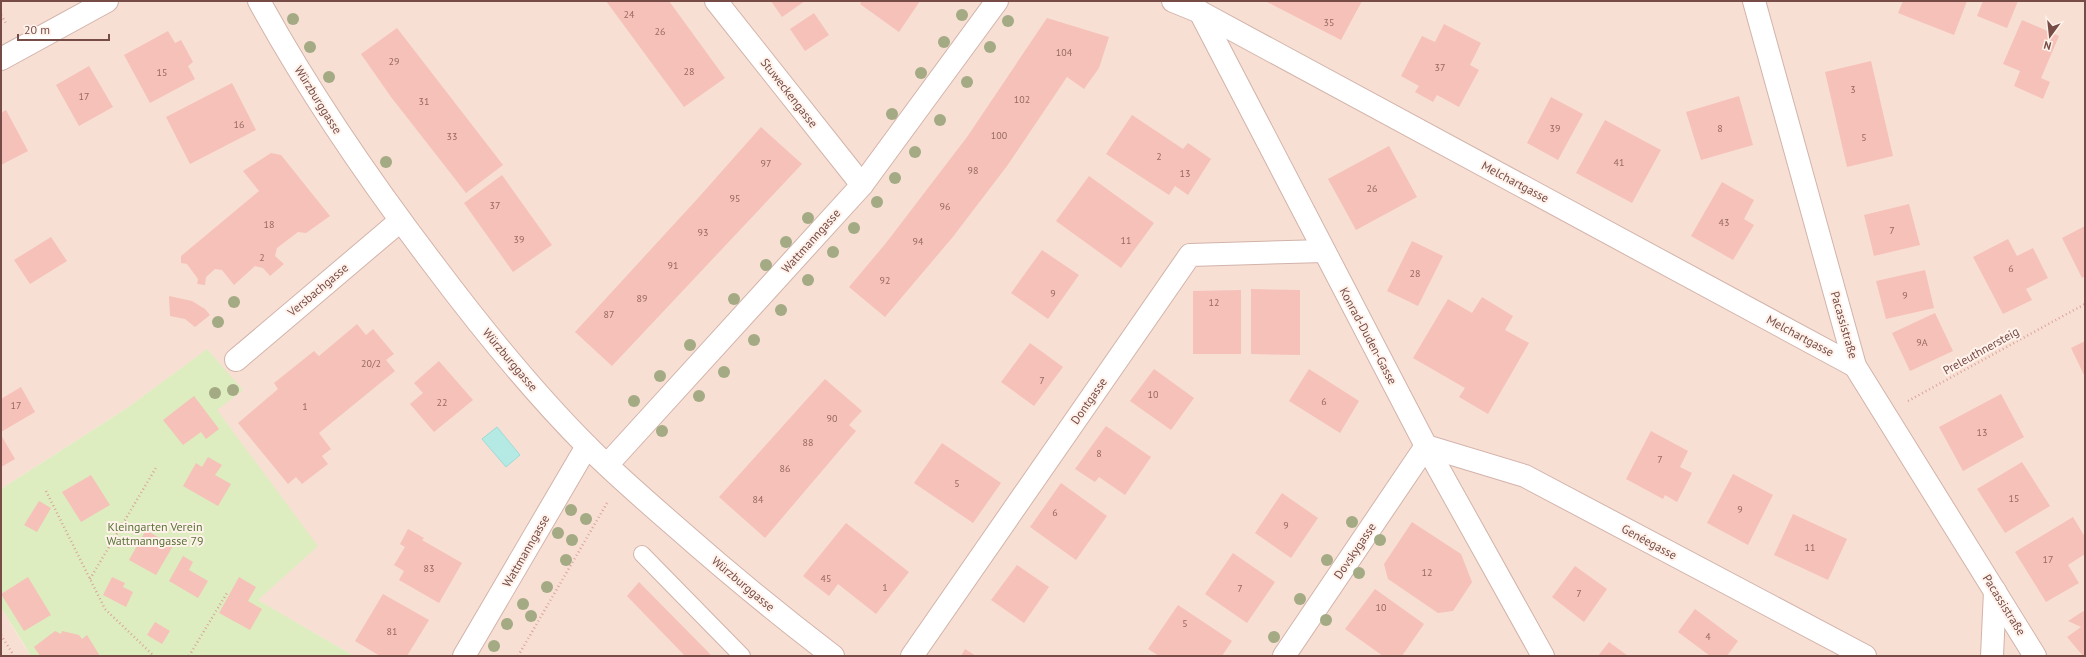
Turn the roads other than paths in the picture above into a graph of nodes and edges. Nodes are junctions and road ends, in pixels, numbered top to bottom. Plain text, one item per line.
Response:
1 (107, 1) edge
2 (259, 1) edge
3 (716, 1) edge
4 (997, 1) edge
5 (1173, 1) edge
6 (1754, 1) edge
7 (1200, 12) junction
8 (1, 59) edge
9 (862, 185) junction
10 (400, 221) junction
11 (1324, 251) junction
12 (236, 360) dead end
13 (1856, 366) junction
14 (587, 446) junction
15 (1426, 446) junction
16 (614, 472) junction
17 (642, 554) dead end
18 (1995, 591) junction
19 (464, 656) edge
20 (742, 656) edge
21 (833, 656) edge
22 (912, 656) edge
23 (1284, 656) edge
24 (1543, 656) edge
25 (1865, 656) edge
26 (1992, 656) edge
27 (2035, 656) edge

1 - 8 street
2 - 10 street, Würzburggasse
3 - 9 street, Stuweckengasse
4 - 9 street, Wattmanngasse
5 - 7 street, Melchartgasse
6 - 13 street, Pacassistraße
7 - 11 street, Konrad-Duden-Gasse
7 - 13 street, Melchartgasse
9 - 16 street, Wattmanngasse
10 - 12 street, Versbachgasse
10 - 14 street, Würzburggasse
11 - 15 street, Konrad-Duden-Gasse
11 - 22 street, Dontgasse
13 - 18 street, Pacassistraße
14 - 16 street, Würzburggasse
14 - 19 street, Wattmanngasse
15 - 23 street, Dovskygasse
15 - 24 street, Konrad-Duden-Gasse
15 - 25 street, Genéegasse
16 - 21 street, Würzburggasse
17 - 20 lane
18 - 26 street
18 - 27 street, Pacassistraße

